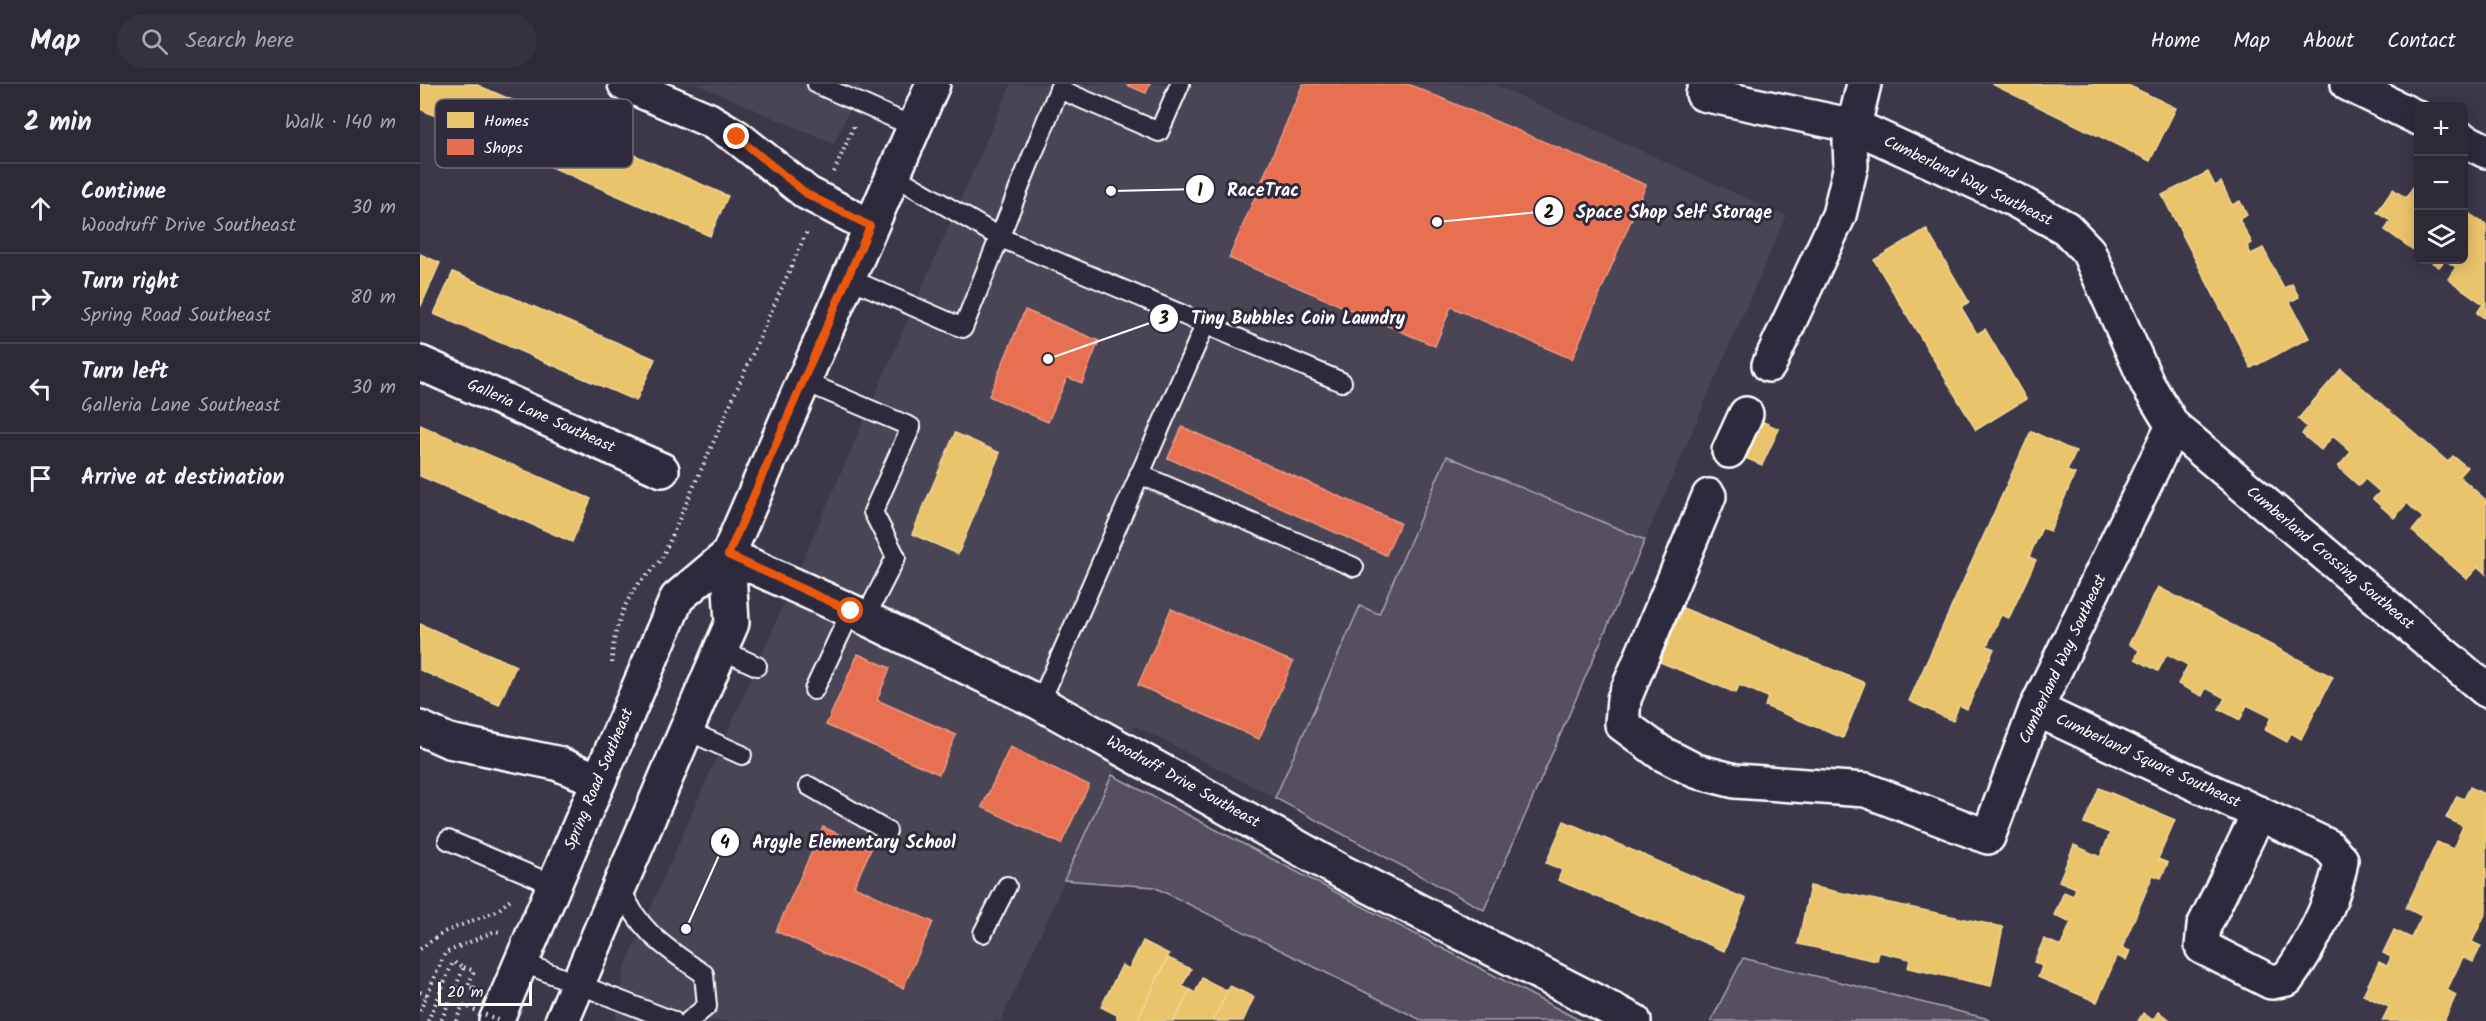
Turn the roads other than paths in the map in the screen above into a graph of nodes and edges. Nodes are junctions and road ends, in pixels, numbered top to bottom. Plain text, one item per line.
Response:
1 (625, 84) edge
2 (817, 84) edge
3 (933, 84) edge
4 (1180, 84) edge
5 (1864, 84) edge
6 (2348, 84) edge
7 (1060, 86) edge
8 (1703, 94) dead end
9 (2414, 116) edge
10 (1854, 126) junction
11 (914, 127) junction
12 (2468, 142) edge
13 (2486, 151) edge
14 (893, 175) junction
15 (870, 226) junction
16 (1001, 238) junction
17 (848, 278) junction
18 (1205, 324) junction
19 (420, 363) edge
20 (1769, 365) dead end
21 (803, 381) junction
22 (1342, 382) dead end
23 (1746, 414) dead end
24 (2173, 426) junction
25 (1729, 451) dead end
26 (662, 470) dead end
27 (1139, 474) junction
28 (1709, 496) dead end
29 (728, 555) junction
30 (1354, 567) dead end
31 (858, 614) junction
32 (720, 650) junction
33 (757, 666) dead end
34 (814, 690) dead end
35 (2486, 690) edge
36 (1040, 703) junction
37 (2036, 709) junction
38 (420, 728) edge
39 (686, 730) junction
40 (742, 754) dead end
41 (599, 780) junction
42 (809, 786) dead end
43 (2259, 813) junction
44 (887, 831) dead end
45 (448, 840) dead end
46 (541, 880) junction
47 (620, 885) junction
48 (1007, 886) dead end
49 (983, 933) dead end
50 (512, 951) junction
51 (578, 985) junction
52 (498, 1021) edge
53 (562, 1021) edge
54 (673, 1021) edge
55 (689, 1021) edge
56 (1634, 1021) edge

1 - 15 street
2 - 11 lane
3 - 11 street, Spring Road Southeast
4 - 7 lane
5 - 10 street
6 - 9 street
7 - 16 lane
8 - 10 street, Cumberland Way Southeast
10 - 20 street
10 - 24 street, Cumberland Way Southeast
11 - 14 street, Spring Road Southeast
12 - 13 street
14 - 15 street, Spring Road Southeast
14 - 16 lane
15 - 17 street, Spring Road Southeast
16 - 17 lane
16 - 18 lane
17 - 21 street, Spring Road Southeast
18 - 22 lane
18 - 27 lane
19 - 26 street, Galleria Lane Southeast
21 - 29 street, Spring Road Southeast
21 - 31 lane
23 - 25 street
24 - 35 street, Cumberland Crossing Southeast
24 - 37 street, Cumberland Way Southeast
27 - 30 lane
27 - 36 lane
28 - 37 street, Cumberland Way Southeast
29 - 31 street, Woodruff Drive Southeast
29 - 32 street, Spring Road Southeast
29 - 41 street, Spring Road Southeast
31 - 34 lane
31 - 36 street, Woodruff Drive Southeast
32 - 33 lane
32 - 39 street, Spring Road Southeast
36 - 56 street, Woodruff Drive Southeast
37 - 43 street, Cumberland Square Southeast
38 - 41 street
39 - 40 lane
39 - 47 street, Spring Road Southeast
41 - 46 street, Spring Road Southeast
42 - 44 lane
43 - 43 street, Cumberland Square Southeast
45 - 46 lane
46 - 50 street, Spring Road Southeast
47 - 51 street, Spring Road Southeast
47 - 55 lane
48 - 49 lane
50 - 51 lane
50 - 52 street, Spring Road Southeast
51 - 53 street, Spring Road Southeast
51 - 54 lane

